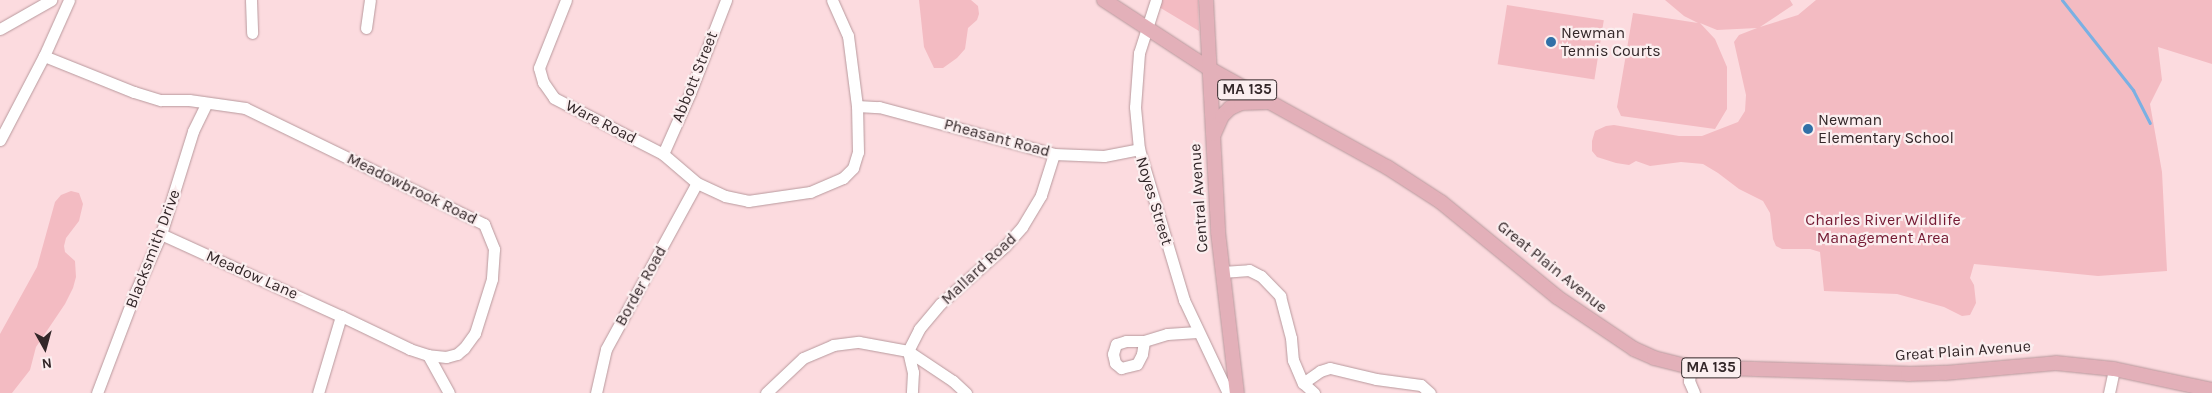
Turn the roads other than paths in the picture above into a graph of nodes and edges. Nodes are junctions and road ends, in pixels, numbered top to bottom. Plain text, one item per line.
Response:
1 (51, 0) edge
2 (69, 0) edge
3 (251, 0) edge
4 (370, 0) edge
5 (566, 0) edge
6 (726, 0) edge
7 (832, 0) edge
8 (1104, 0) edge
9 (1156, 0) edge
10 (1206, 0) edge
11 (366, 28) dead end
12 (1146, 28) junction
13 (0, 29) edge
14 (252, 33) dead end
15 (44, 56) junction
16 (1210, 69) junction
17 (1269, 102) junction
18 (206, 104) junction
19 (857, 106) junction
20 (1213, 137) junction
21 (0, 140) edge
22 (1139, 149) junction
23 (663, 154) junction
24 (1054, 154) junction
25 (697, 183) junction
26 (161, 234) junction
27 (1222, 272) junction
28 (342, 316) junction
29 (1197, 332) junction
30 (1144, 341) dead end
31 (908, 351) junction
32 (428, 355) junction
33 (1691, 367) junction
34 (2114, 369) junction
35 (1303, 383) junction
36 (2212, 390) edge
37 (98, 393) edge
38 (318, 393) edge
39 (449, 393) edge
40 (596, 393) edge
41 (766, 393) edge
42 (912, 393) edge
43 (966, 393) edge
44 (1228, 393) edge
45 (1237, 393) edge
46 (1314, 393) edge
47 (1430, 393) edge
48 (1694, 393) edge
49 (2109, 393) edge

1 - 13 street
2 - 15 street
3 - 14 street
4 - 11 street
5 - 23 street, Ware Road
6 - 23 street, Abbott Street
7 - 19 street, Ware Road
8 - 12 main road, Great Plain Avenue / MA 135
9 - 12 street, Noyes Street
10 - 16 main road, Central Avenue
12 - 16 main road, Great Plain Avenue / MA 135
12 - 22 street, Noyes Street
15 - 18 street, Meadowbrook Road
15 - 21 street
16 - 17 main road, Great Plain Avenue / MA 135
16 - 20 main road, Central Avenue
17 - 20 main road
17 - 33 main road, Great Plain Avenue / MA 135
18 - 26 street, Blacksmith Drive
18 - 32 street, Meadowbrook Road
19 - 24 street, Pheasant Road
19 - 25 street, Ware Road
20 - 27 main road, Central Avenue
22 - 24 street, Pheasant Road
22 - 29 street, Noyes Street
23 - 25 street, Ware Road
24 - 31 street, Mallard Road
25 - 40 street, Border Road
26 - 28 street, Meadow Lane
26 - 37 street, Blacksmith Drive
27 - 35 street
27 - 45 main road, Central Avenue
28 - 32 street, Meadowbrook Road
28 - 38 street
29 - 30 street
29 - 44 street, Noyes Street
31 - 41 street
31 - 42 street
31 - 43 street
32 - 39 street
33 - 34 main road, Great Plain Avenue / MA 135
33 - 48 street
34 - 36 main road, Great Plain Avenue / MA 135
34 - 49 street
35 - 46 street
35 - 47 street

